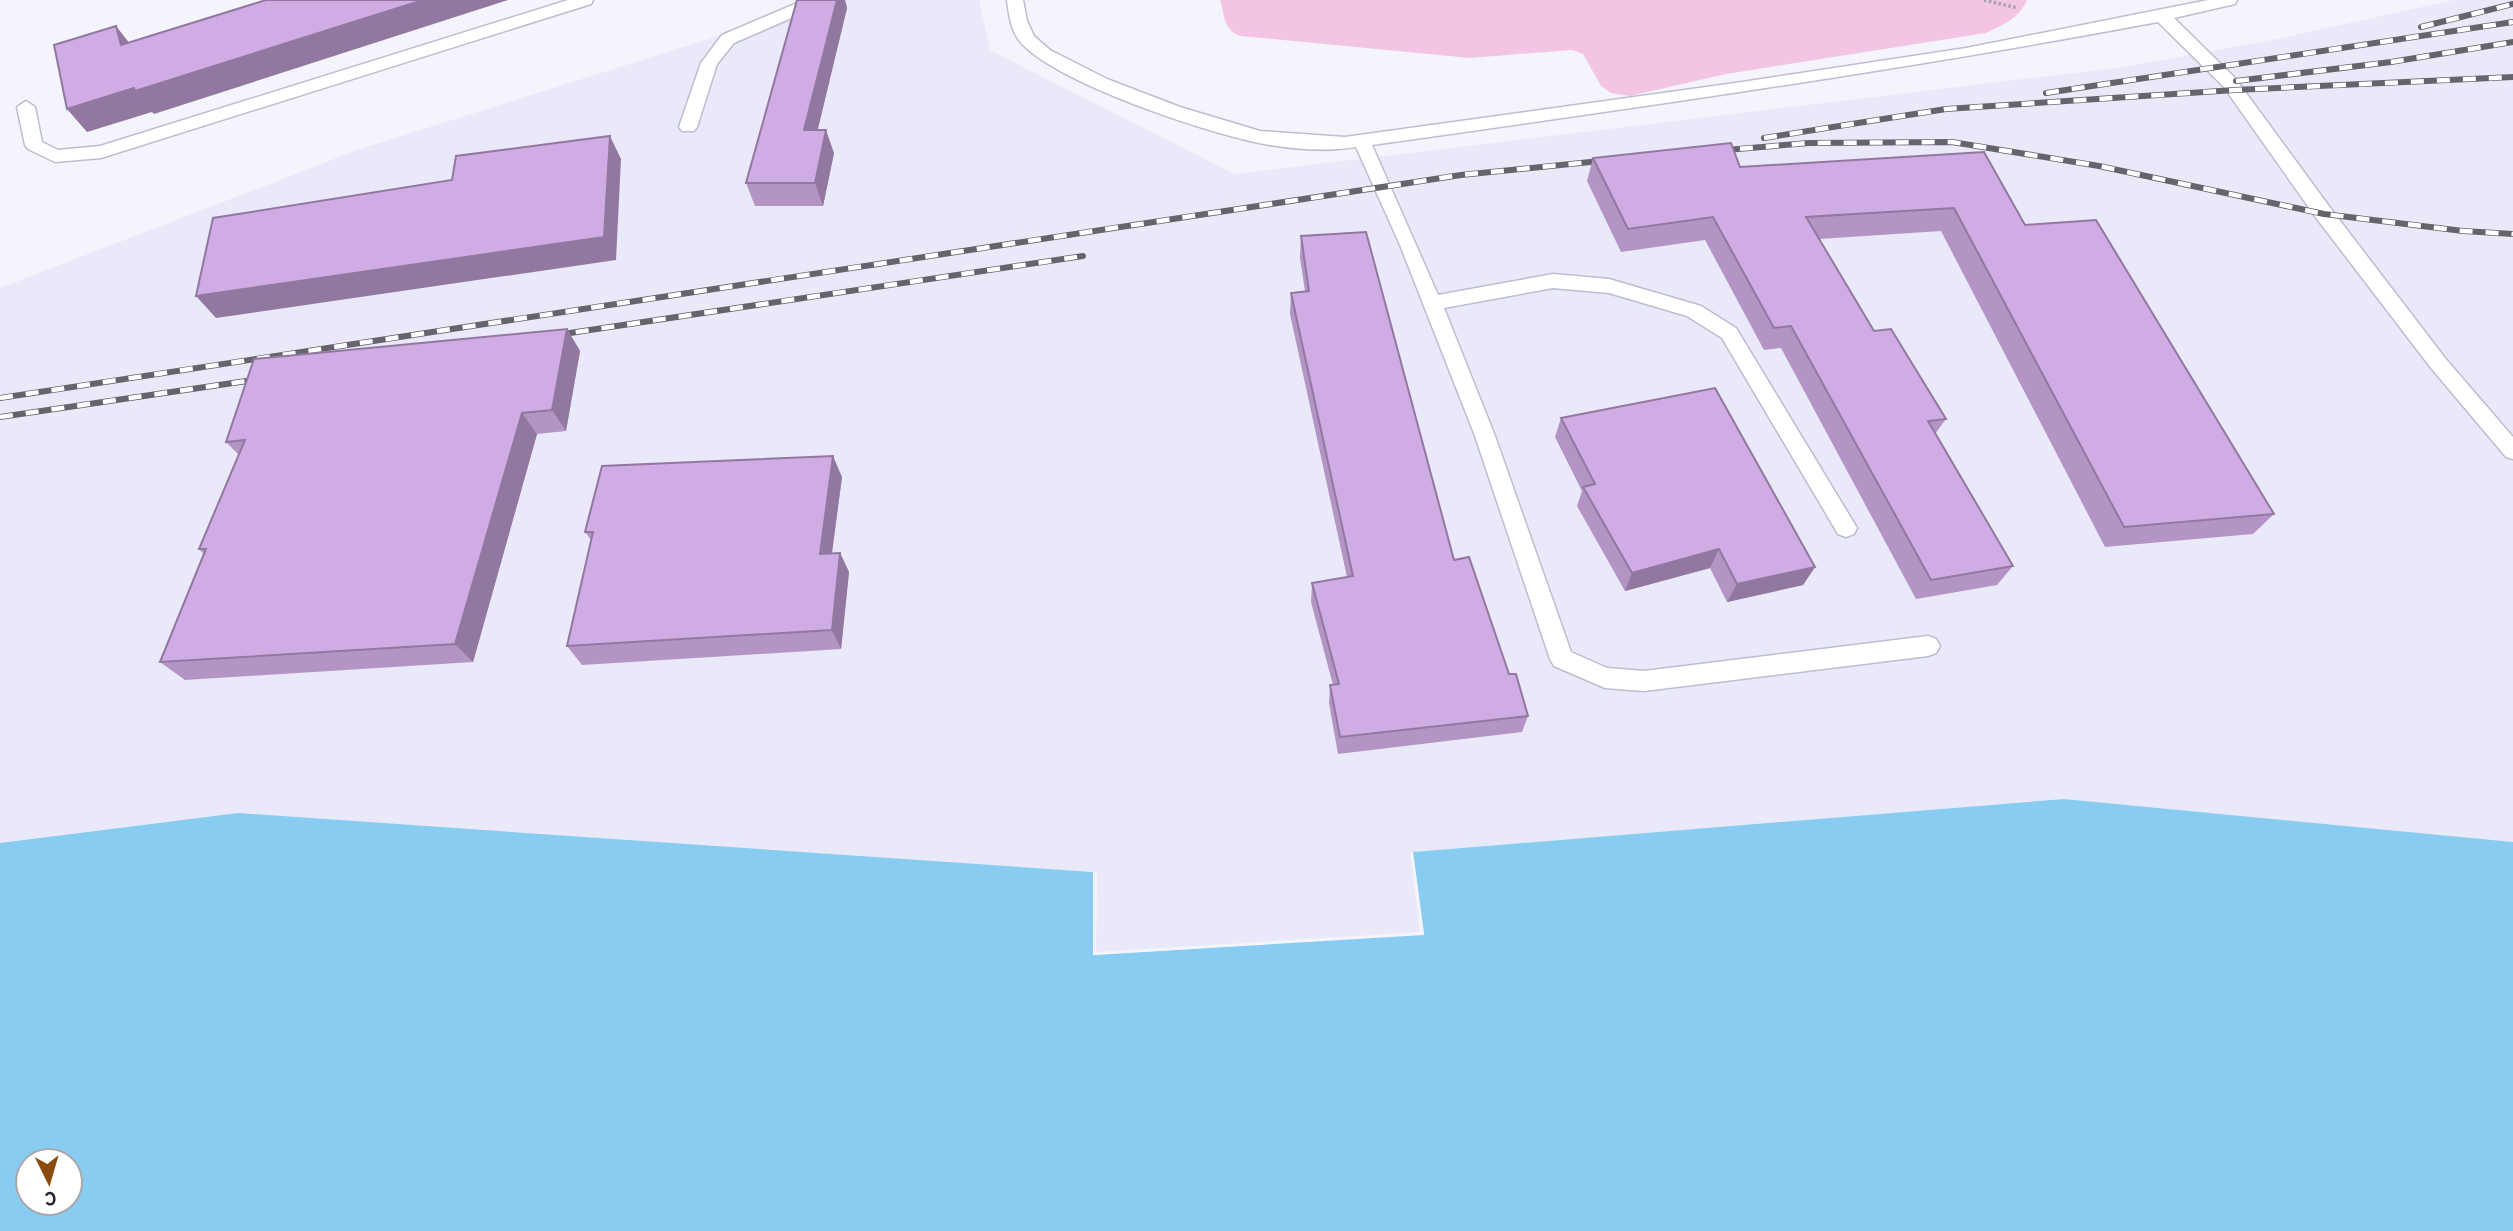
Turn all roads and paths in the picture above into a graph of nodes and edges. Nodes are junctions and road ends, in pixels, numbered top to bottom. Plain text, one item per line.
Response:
1 (585, 0) edge
2 (818, 0) edge
3 (1015, 0) edge
4 (2229, 0) edge
5 (2162, 16) junction
6 (26, 107) dead end
7 (688, 127) dead end
8 (1362, 142) junction
9 (1432, 303) junction
10 (2513, 451) edge
11 (1846, 528) dead end
12 (1928, 646) dead end

1 - 6 lane
2 - 7 lane
3 - 8 lane
4 - 5 lane
5 - 8 lane
5 - 10 lane
8 - 9 lane
9 - 11 lane
9 - 12 lane

